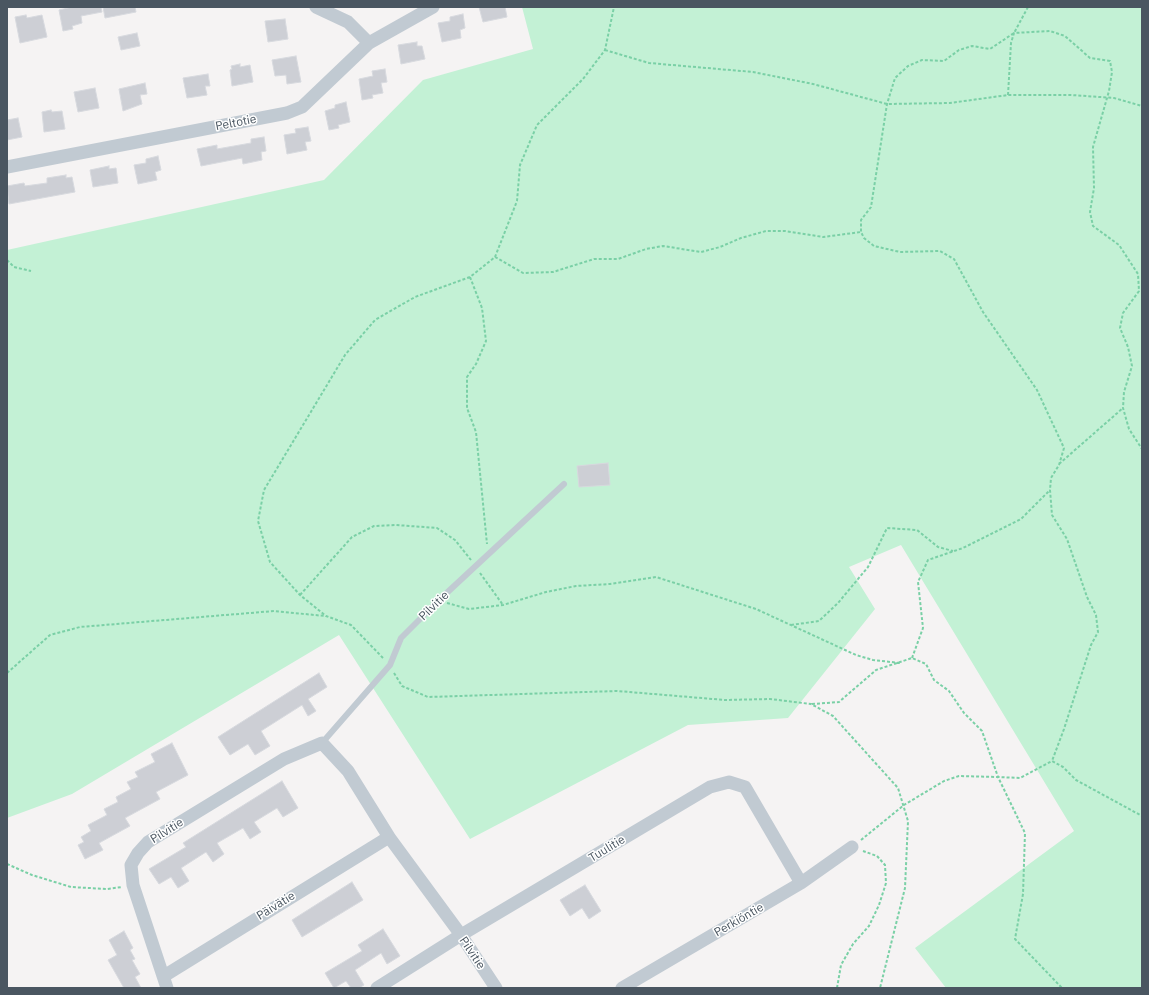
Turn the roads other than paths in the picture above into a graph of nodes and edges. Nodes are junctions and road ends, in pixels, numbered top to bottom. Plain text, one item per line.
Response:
1 (316, 7) edge
2 (433, 7) edge
3 (370, 43) junction
4 (7, 167) edge
5 (564, 484) dead end
6 (322, 743) junction
7 (389, 837) junction
8 (852, 847) road end
9 (802, 883) junction
10 (461, 936) junction
11 (165, 982) edge
12 (377, 988) edge
13 (496, 988) edge
14 (622, 988) edge

1 - 3 street
2 - 3 street, Peltotie
3 - 4 street, Peltotie
5 - 6 lane, Pilvitie
6 - 7 street, Pilvitie
6 - 11 street, Pilvitie
7 - 10 street, Pilvitie
7 - 11 street, Päivätie
8 - 9 street, Perkiöntie
9 - 10 street, Tuulitie
9 - 14 street, Perkiöntie
10 - 12 street, Tuulitie
10 - 13 street, Pilvitie

